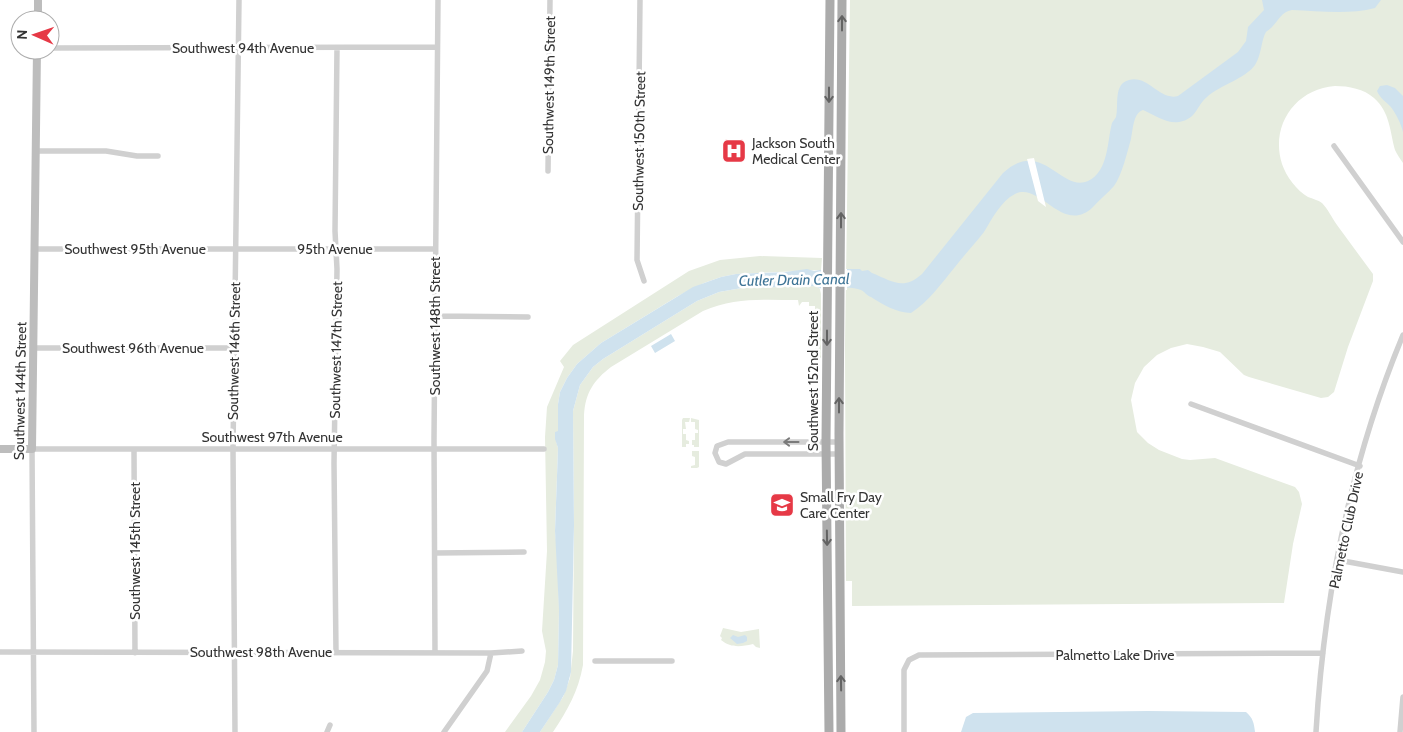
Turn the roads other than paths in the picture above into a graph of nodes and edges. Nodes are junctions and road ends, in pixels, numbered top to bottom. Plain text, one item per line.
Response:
1 (239, 0) edge
2 (438, 0) edge
3 (550, 0) edge
4 (640, 0) edge
5 (830, 0) edge
6 (842, 0) edge
7 (437, 47) junction
8 (60, 48) edge
9 (238, 48) junction
10 (337, 48) junction
11 (37, 60) edge
12 (1334, 146) dead end
13 (35, 151) junction
14 (158, 156) dead end
15 (548, 171) dead end
16 (1403, 242) edge
17 (34, 249) junction
18 (235, 249) junction
19 (336, 249) junction
20 (435, 249) junction
21 (644, 281) dead end
22 (435, 316) junction
23 (528, 317) dead end
24 (1403, 335) edge
25 (33, 348) junction
26 (234, 348) junction
27 (1191, 404) dead end
28 (826, 442) junction
29 (839, 442) junction
30 (0, 449) edge
31 (32, 449) junction
32 (334, 449) junction
33 (544, 449) dead end
34 (134, 450) junction
35 (233, 450) junction
36 (434, 450) junction
37 (826, 454) junction
38 (840, 454) junction
39 (1360, 466) junction
40 (524, 552) dead end
41 (435, 553) junction
42 (1338, 560) junction
43 (1403, 572) edge
44 (522, 651) dead end
45 (0, 652) edge
46 (234, 652) junction
47 (336, 652) junction
48 (435, 652) junction
49 (34, 653) junction
50 (136, 653) junction
51 (491, 653) junction
52 (1323, 653) junction
53 (595, 661) dead end
54 (672, 661) dead end
55 (1403, 697) edge
56 (330, 726) dead end
57 (34, 732) edge
58 (235, 732) edge
59 (327, 732) edge
60 (444, 732) edge
61 (829, 732) edge
62 (841, 732) edge
63 (904, 732) edge
64 (1316, 732) edge
65 (1400, 732) edge

1 - 9 street, Southwest 146th Street
2 - 7 street, Southwest 148th Street
3 - 15 street, Southwest 149th Street
4 - 21 street, Southwest 150th Street
5 -> 28 main road, Southwest 152nd Street
29 -> 6 main road, Southwest 152nd Street
7 - 10 street, Southwest 94th Avenue
7 - 20 street, Southwest 148th Street
8 - 9 street, Southwest 94th Avenue
9 - 10 street, Southwest 94th Avenue
9 - 18 street, Southwest 146th Street
10 - 19 street, Southwest 147th Street
11 - 13 street, Southwest 144th Street
12 - 16 street
13 - 14 street
13 - 17 street, Southwest 144th Street
17 - 18 street, Southwest 95th Avenue
17 - 25 street, Southwest 144th Street
18 - 19 street, 95th Avenue
18 - 26 street, Southwest 146th Street
19 - 20 street, 95th Avenue
19 - 32 street, Southwest 147th Street
20 - 22 street, Southwest 148th Street
22 - 23 street
22 - 36 street, Southwest 148th Street
24 - 39 street, Palmetto Club Drive
25 - 26 street, Southwest 96th Avenue
25 - 31 street, Southwest 144th Street
26 - 35 street, Southwest 146th Street
27 - 39 street
28 - 29 street
28 - 37 main road, Southwest 152nd Street
28 -> 37 street
29 - 38 main road, Southwest 152nd Street
30 - 31 street, Southwest 97th Avenue
31 - 34 street, Southwest 97th Avenue
31 - 49 street, Southwest 144th Street
32 - 35 street, Southwest 97th Avenue
32 - 36 street, Southwest 97th Avenue
32 - 47 street, Southwest 147th Street
33 - 36 street, Southwest 97th Avenue
34 - 35 street, Southwest 97th Avenue
34 - 50 street, Southwest 145th Street
35 - 46 street, Southwest 146th Street
36 - 41 street, Southwest 148th Street
37 - 38 street
37 -> 61 main road, Southwest 152nd Street
62 -> 38 main road, Southwest 152nd Street
39 - 42 street, Palmetto Club Drive
40 - 41 street
41 - 48 street, Southwest 148th Street
42 - 43 street
42 - 52 street, Palmetto Club Drive
44 - 51 street, Southwest 98th Avenue
45 - 49 street, Southwest 98th Avenue
46 - 47 street, Southwest 98th Avenue
46 - 50 street, Southwest 98th Avenue
46 - 58 street, Southwest 146th Street
47 - 48 street, Southwest 98th Avenue
48 - 51 street, Southwest 98th Avenue
49 - 50 street, Southwest 98th Avenue
49 - 57 street, Southwest 144th Street
51 - 60 street
52 - 63 street, Palmetto Lake Drive
52 - 64 street, Palmetto Club Drive
53 - 54 street
55 - 65 street
56 - 59 street

